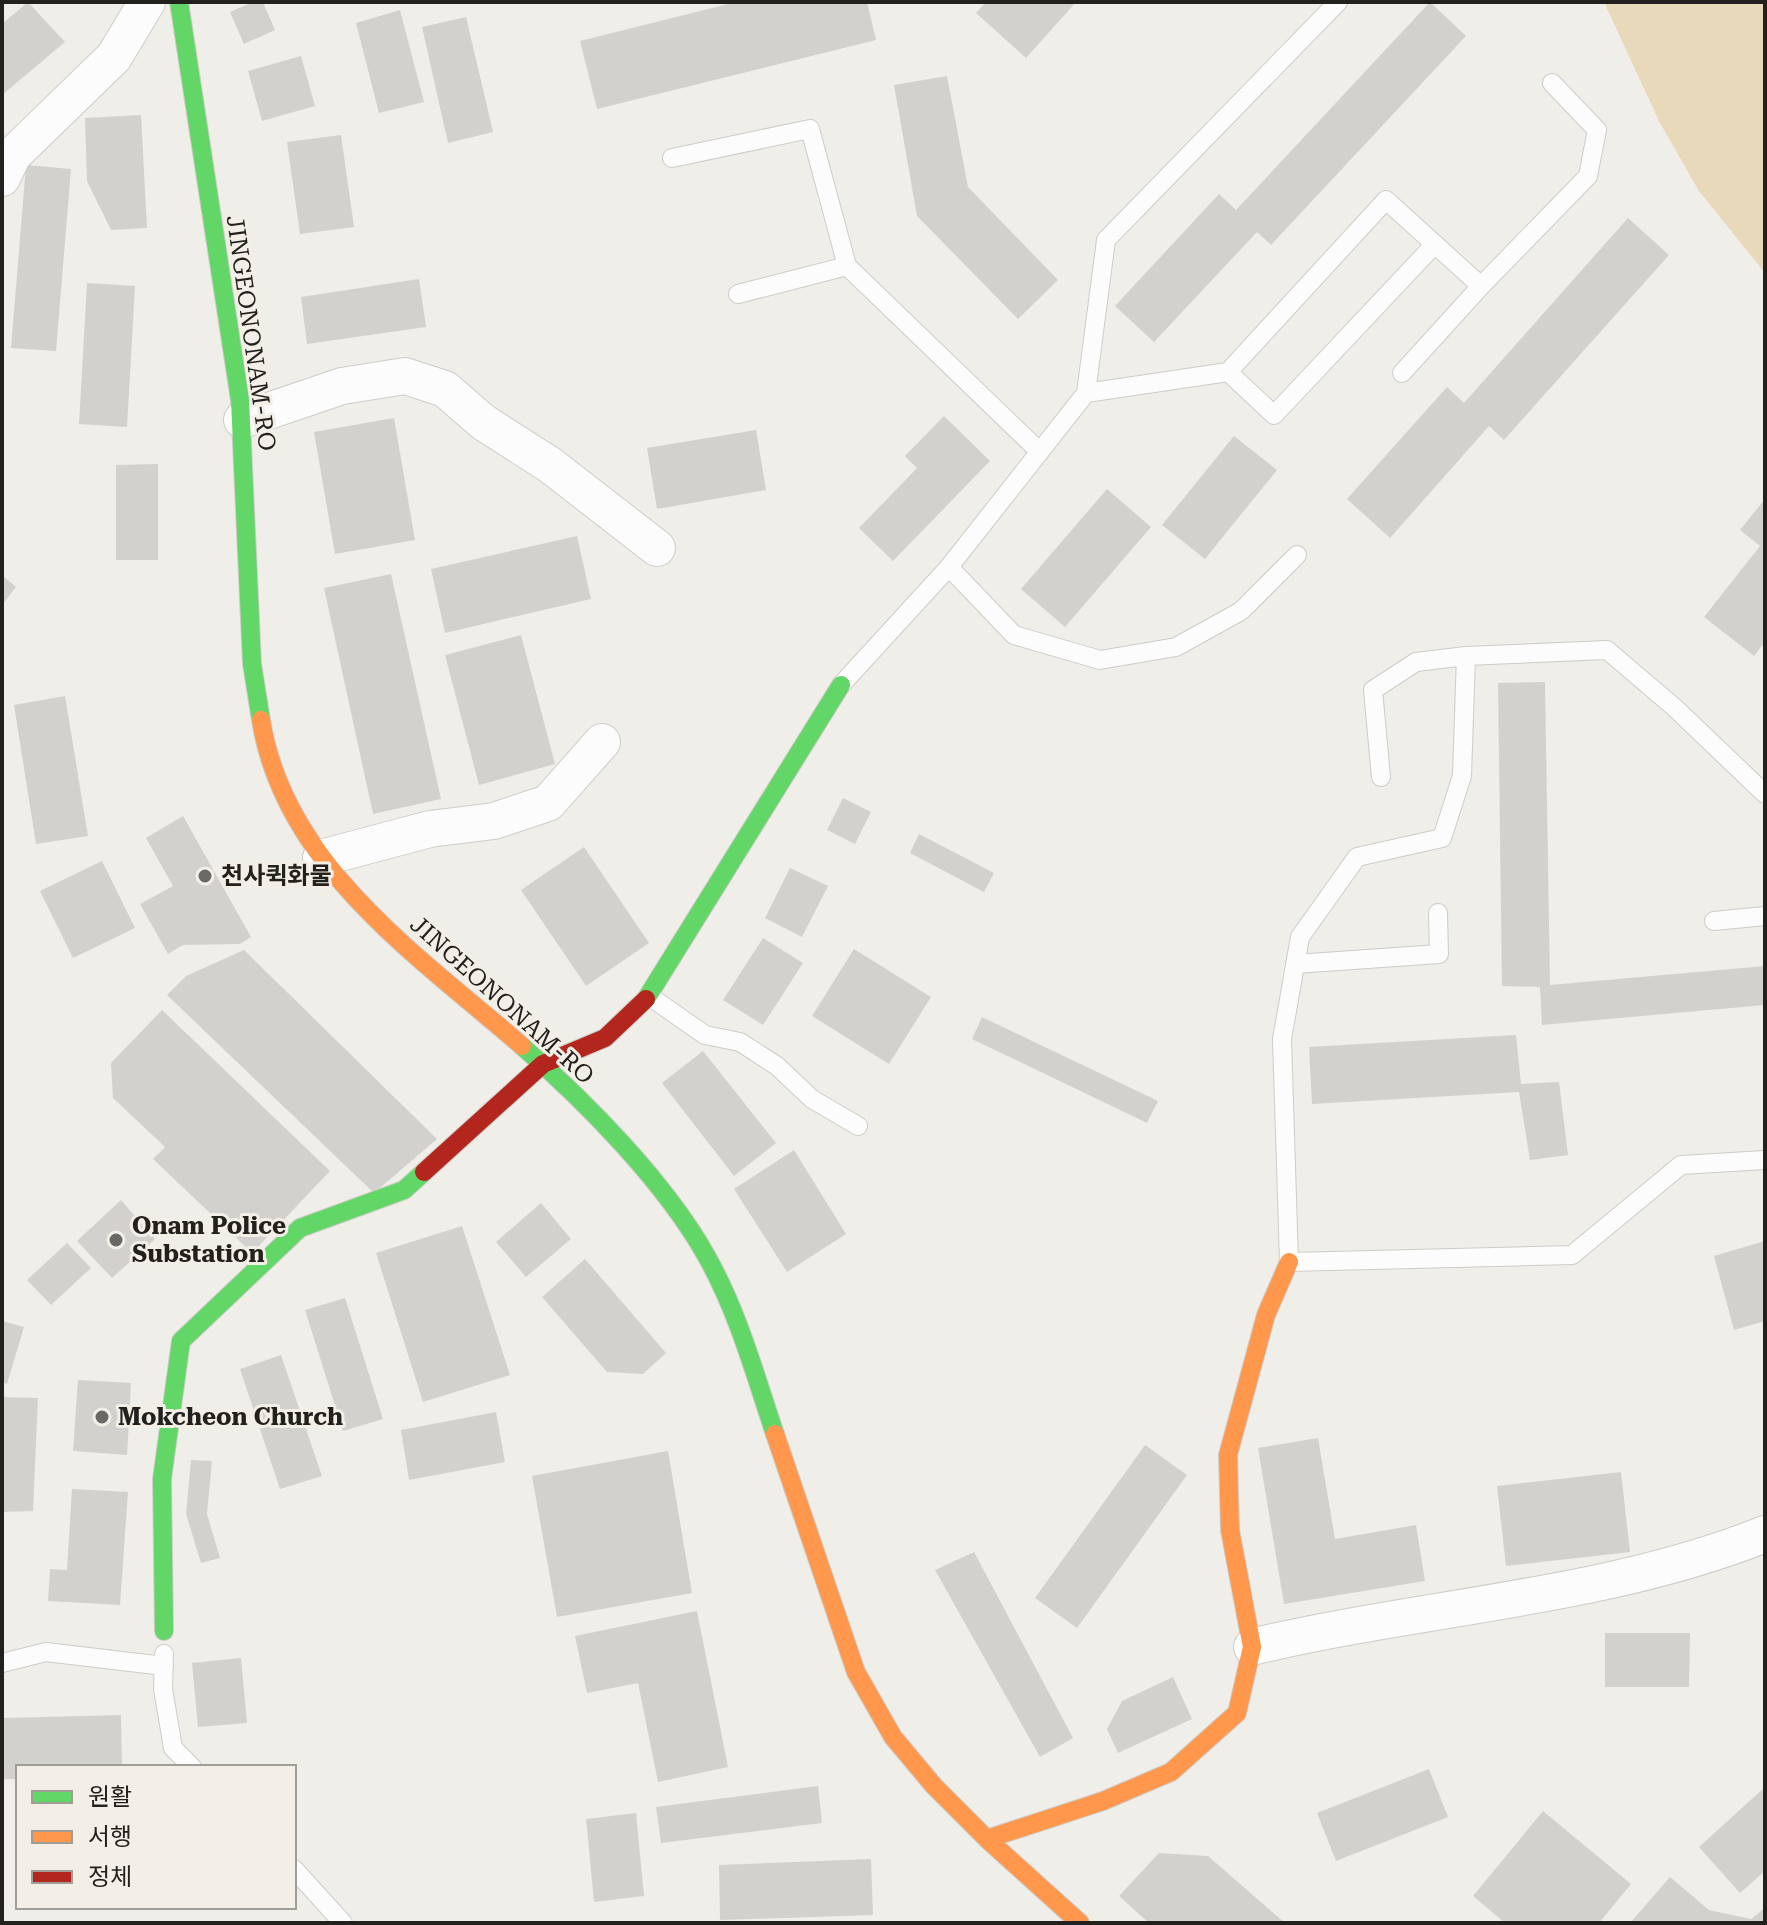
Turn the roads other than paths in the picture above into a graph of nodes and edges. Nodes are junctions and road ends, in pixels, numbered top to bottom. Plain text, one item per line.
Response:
1 (147, 2) edge
2 (179, 2) edge
3 (1338, 2) edge
4 (1552, 83) dead end
5 (672, 158) dead end
6 (2, 178) edge
7 (1435, 244) junction
8 (847, 266) junction
9 (1481, 286) junction
10 (738, 294) dead end
11 (1228, 372) junction
12 (1402, 373) dead end
13 (1086, 393) junction
14 (242, 420) junction
15 (1040, 452) junction
16 (657, 548) dead end
17 (1297, 555) dead end
18 (949, 567) junction
19 (1466, 656) junction
20 (841, 685) joint
21 (602, 742) dead end
22 (1381, 777) dead end
23 (1765, 794) edge
24 (321, 858) junction
25 (1438, 913) dead end
26 (1765, 916) edge
27 (1714, 921) dead end
28 (1295, 964) junction
29 (649, 996) junction
30 (543, 1064) junction
31 (858, 1126) dead end
32 (1765, 1160) edge
33 (1289, 1262) junction
34 (1765, 1534) edge
35 (164, 1631) joint
36 (1252, 1647) junction
37 (2, 1663) edge
38 (164, 1666) junction
39 (190, 1765) edge
40 (987, 1839) junction
41 (296, 1871) edge
42 (343, 1923) edge
43 (1079, 1923) edge

1 - 6 street
2 - 14 main road, JINGEONONAM-RO
3 - 13 lane
4 - 9 lane
5 - 8 lane
7 - 9 lane
7 - 11 lane
7 - 11 lane
8 - 10 lane
8 - 15 lane
9 - 12 lane
11 - 13 lane
13 - 15 lane
14 - 16 street
14 - 24 main road, JINGEONONAM-RO
15 - 18 lane
17 - 18 lane
18 - 20 lane
19 - 22 lane
19 - 23 lane
19 - 28 lane
20 - 29 main road
21 - 24 street
24 - 30 main road, JINGEONONAM-RO
25 - 28 lane
26 - 27 lane
28 - 33 lane
29 - 30 main road
29 - 31 lane
30 - 35 main road
30 - 40 main road, JINGEONONAM-RO
32 - 33 lane
33 - 36 main road
34 - 36 street
35 - 38 lane
36 - 40 main road
37 - 38 lane
38 - 39 lane
40 - 43 main road, JINGEONONAM-RO
41 - 42 lane

